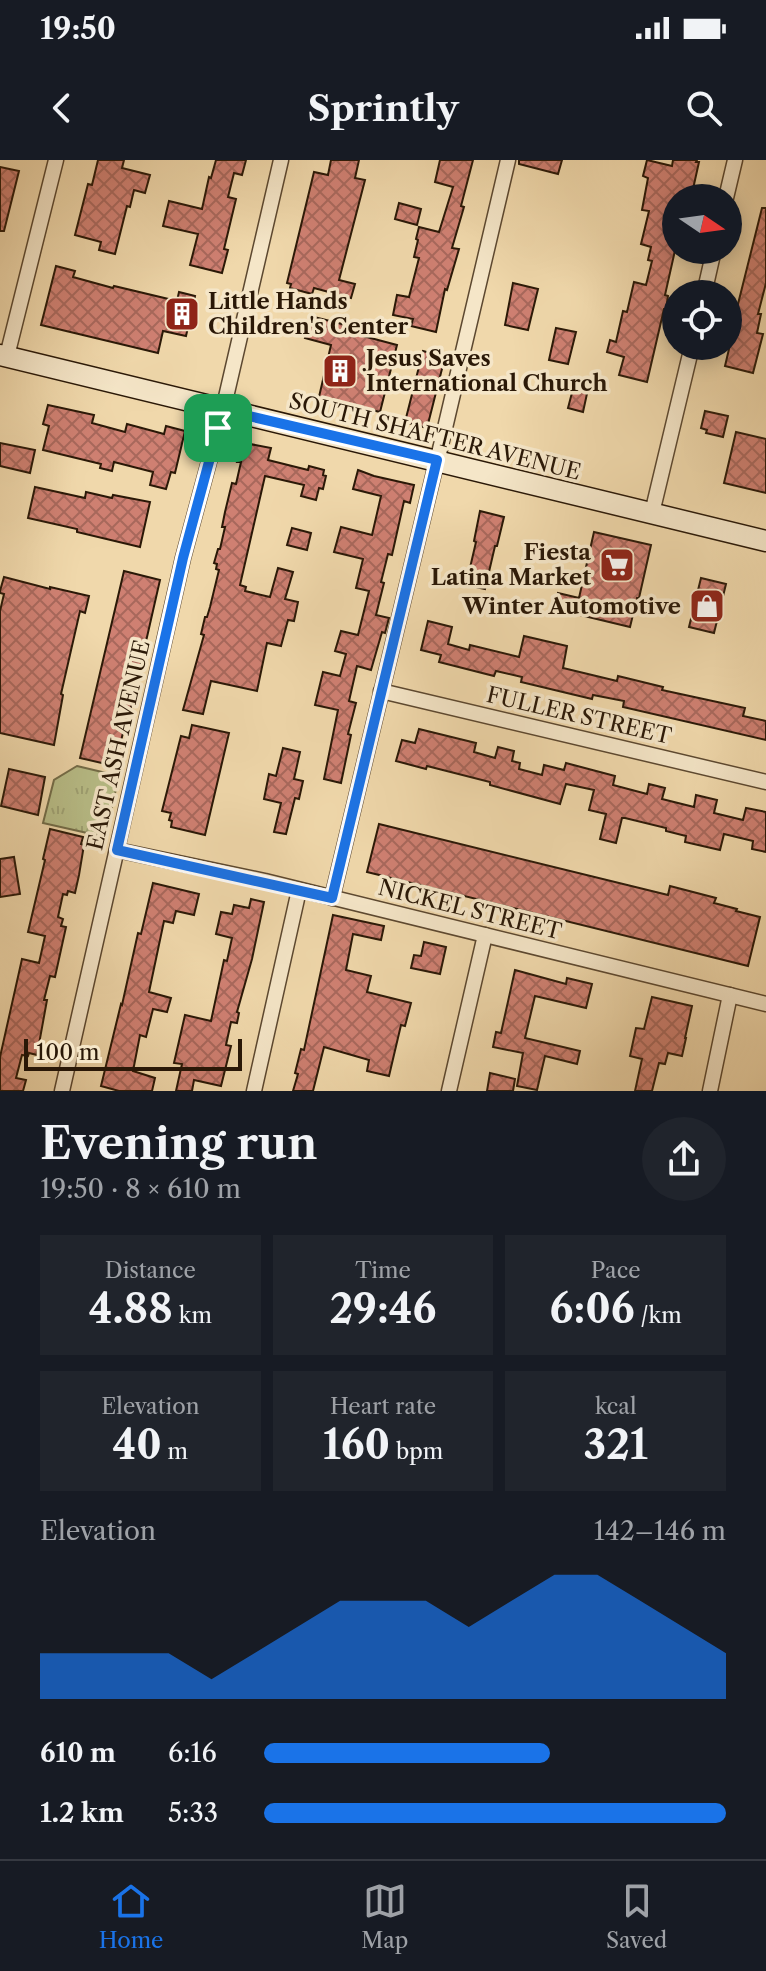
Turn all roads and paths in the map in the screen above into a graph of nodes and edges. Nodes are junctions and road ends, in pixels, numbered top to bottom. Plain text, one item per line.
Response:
1 (56, 160) edge
2 (281, 160) edge
3 (508, 160) edge
4 (735, 160) edge
5 (729, 184) edge
6 (4, 356) edge
7 (689, 360) edge
8 (223, 410) junction
9 (437, 461) junction
10 (652, 513) junction
11 (766, 541) edge
12 (381, 691) junction
13 (766, 782) edge
14 (117, 850) junction
15 (299, 890) junction
16 (332, 898) junction
17 (485, 935) junction
18 (730, 995) junction
19 (765, 999) edge
20 (62, 1091) edge
21 (254, 1091) edge
22 (449, 1091) edge
23 (710, 1091) edge

1 - 6 street
2 - 8 street, EAST ASH AVENUE
3 - 9 street
4 - 5 street
6 - 8 main road, SOUTH SHAFTER AVENUE
7 - 10 street
8 - 9 main road, SOUTH SHAFTER AVENUE
8 - 14 street, EAST ASH AVENUE
9 - 10 main road, SOUTH SHAFTER AVENUE
9 - 12 street
10 - 11 main road, SOUTH SHAFTER AVENUE
12 - 13 street, FULLER STREET
12 - 16 street
14 - 15 street, NICKEL STREET
14 - 20 street, EAST ASH AVENUE
15 - 16 street, NICKEL STREET
15 - 21 street
16 - 17 street, NICKEL STREET
17 - 18 street, NICKEL STREET
17 - 22 street
18 - 19 street, NICKEL STREET
18 - 23 street

